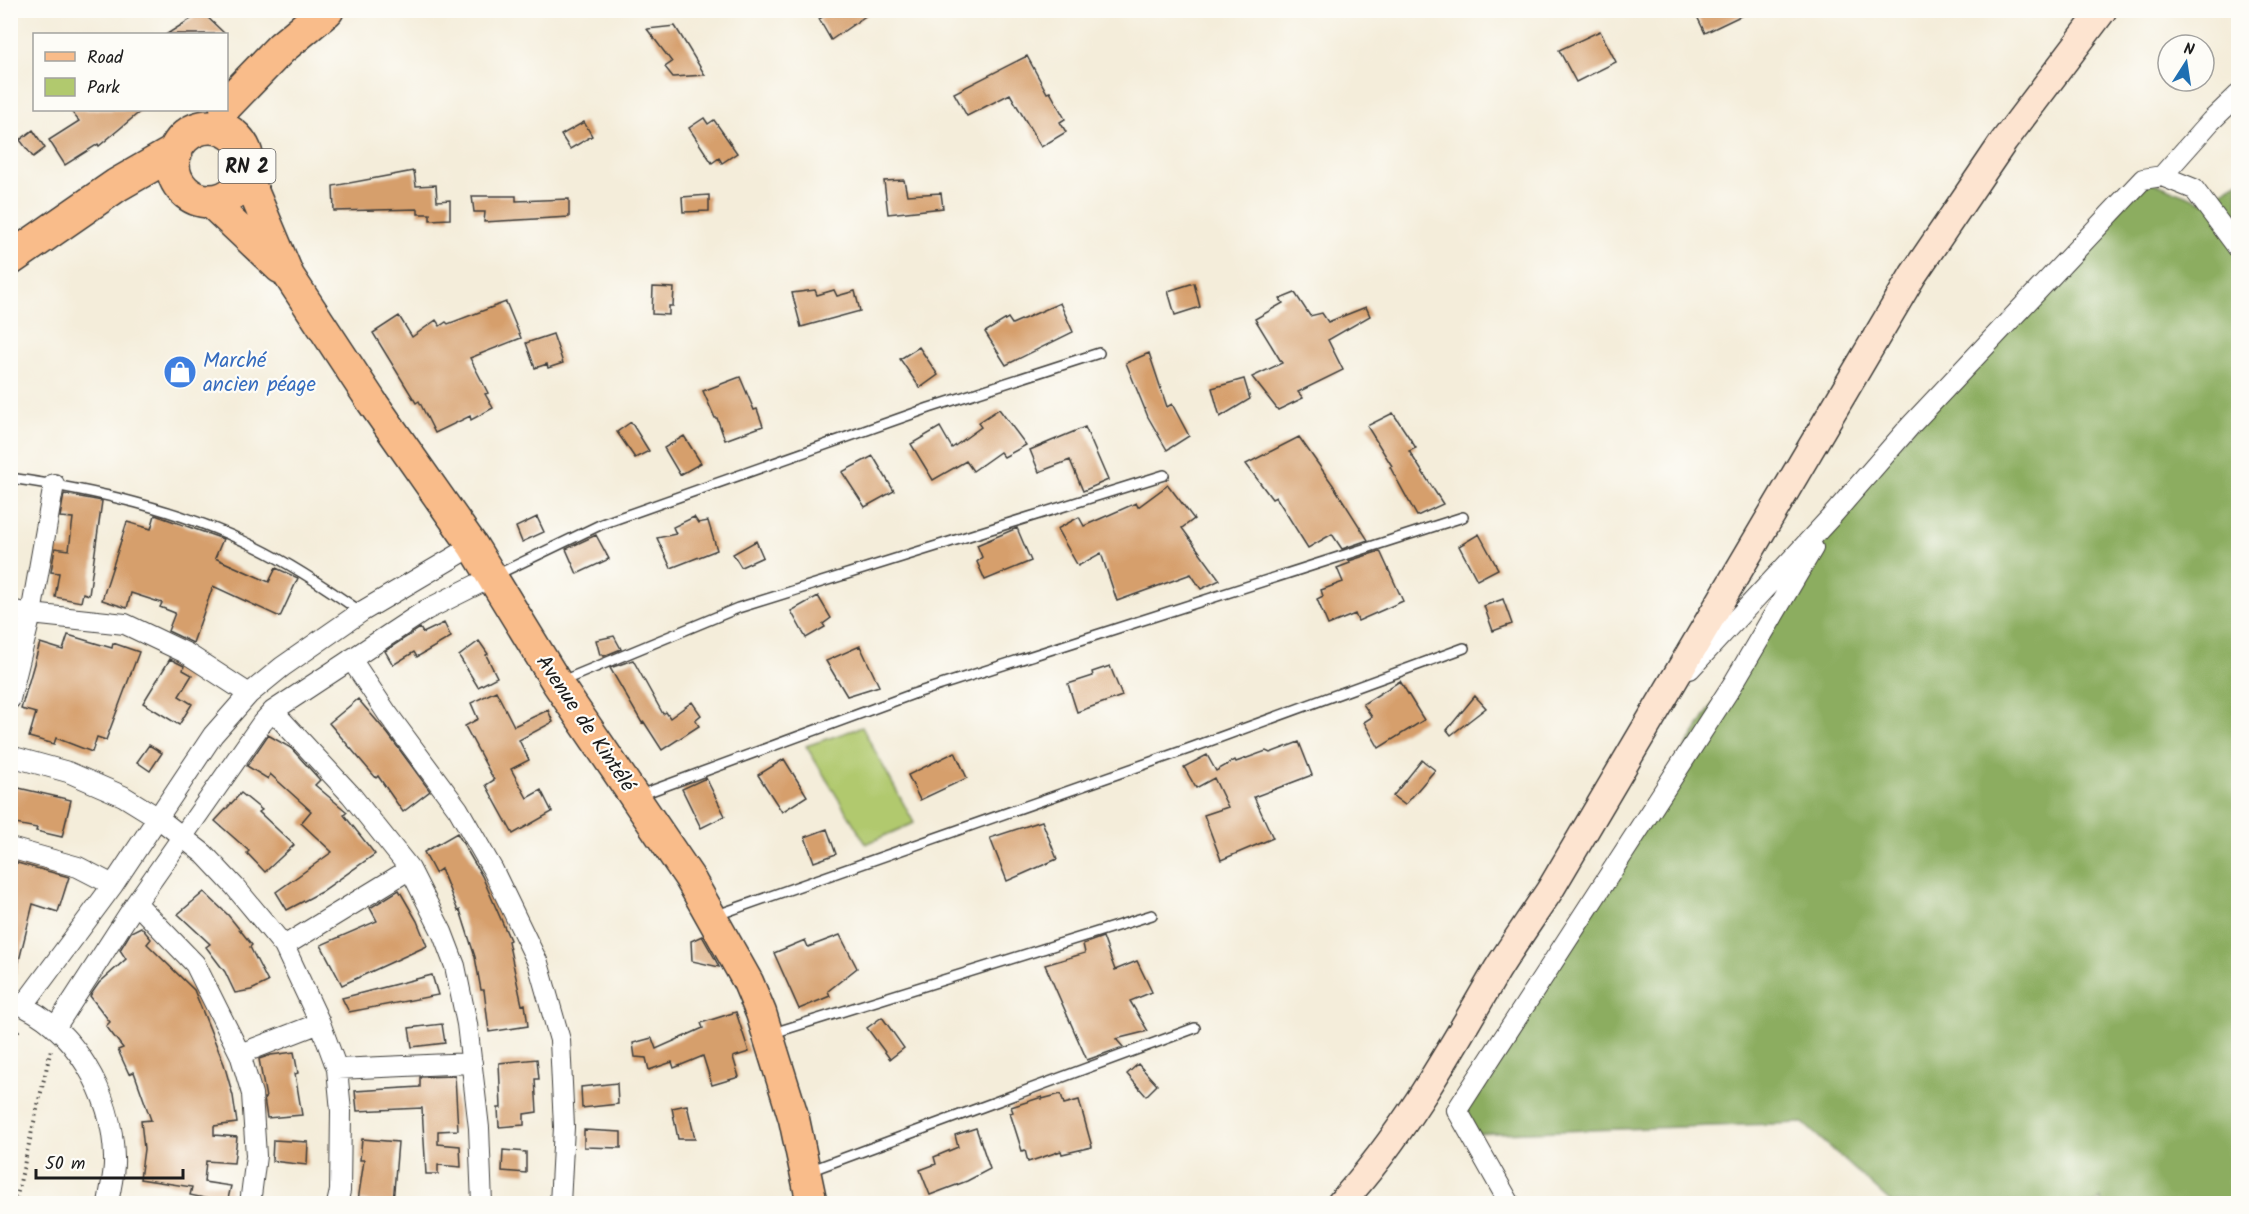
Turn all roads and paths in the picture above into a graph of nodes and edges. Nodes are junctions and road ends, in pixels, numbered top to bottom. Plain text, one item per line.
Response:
1 (327, 10) edge
2 (2103, 10) edge
3 (2238, 95) edge
4 (222, 119) edge
5 (176, 165) junction
6 (246, 174) junction
7 (2162, 176) junction
8 (208, 200) junction
9 (2238, 248) edge
10 (10, 259) edge
11 (289, 276) junction
12 (1099, 353) dead end
13 (1164, 475) dead end
14 (10, 478) edge
15 (54, 484) junction
16 (1463, 517) dead end
17 (1831, 517) junction
18 (473, 546) junction
19 (492, 577) junction
20 (10, 610) edge
21 (361, 612) junction
22 (31, 615) junction
23 (1464, 648) dead end
24 (351, 660) junction
25 (557, 683) junction
26 (249, 694) junction
27 (10, 699) edge
28 (1661, 699) junction
29 (273, 711) junction
30 (10, 756) edge
31 (635, 796) junction
32 (157, 817) junction
33 (182, 837) junction
34 (10, 848) edge
35 (410, 869) junction
36 (113, 885) junction
37 (136, 903) junction
38 (1152, 915) dead end
39 (712, 917) junction
40 (284, 946) junction
41 (17, 1003) edge
42 (320, 1023) junction
43 (56, 1028) junction
44 (1195, 1028) dead end
45 (768, 1035) junction
46 (240, 1054) junction
47 (472, 1063) junction
48 (337, 1069) junction
49 (807, 1172) junction
50 (1349, 1200) edge
51 (15, 1203) edge
52 (108, 1203) edge
53 (250, 1203) edge
54 (337, 1203) edge
55 (482, 1203) edge
56 (560, 1203) edge
57 (812, 1203) edge
58 (1510, 1203) edge

1 - 4 highway, RN 2
2 - 28 street
3 - 7 street
4 - 5 highway, RN 2
4 - 6 highway, RN 2
5 - 8 highway, RN 2
5 - 10 highway, RN 2
6 - 8 highway, RN 2
6 - 11 main road, Avenue de Kintélé
7 - 9 street
7 - 17 street
8 - 11 main road, Avenue de Kintélé
11 - 18 main road, Avenue de Kintélé
12 - 19 lane
13 - 25 lane
14 - 15 lane
15 - 21 lane
15 - 22 street
16 - 31 lane
17 - 28 street
17 - 58 street
18 - 19 main road, Avenue de Kintélé
18 - 21 street
19 - 24 street
19 - 25 main road, Avenue de Kintélé
20 - 22 street
21 - 26 street
22 - 26 street
22 - 27 street
23 - 39 lane
24 - 29 street
24 - 56 street
25 - 31 main road, Avenue de Kintélé
26 - 32 street
28 - 50 street
29 - 33 street
29 - 35 street
30 - 32 street
31 - 39 main road, Avenue de Kintélé
32 - 33 street
32 - 36 street
33 - 37 street
33 - 40 street
34 - 36 street
35 - 40 street
35 - 47 street
36 - 41 street
37 - 43 street
37 - 46 street
38 - 45 lane
39 - 45 main road, Avenue de Kintélé
40 - 42 street
41 - 43 street
42 - 46 street
42 - 48 street
43 - 51 path
43 - 52 street
44 - 49 lane
45 - 49 main road, Avenue de Kintélé
46 - 53 street
47 - 48 street
47 - 55 street
48 - 54 street
49 - 57 main road, Avenue de Kintélé

